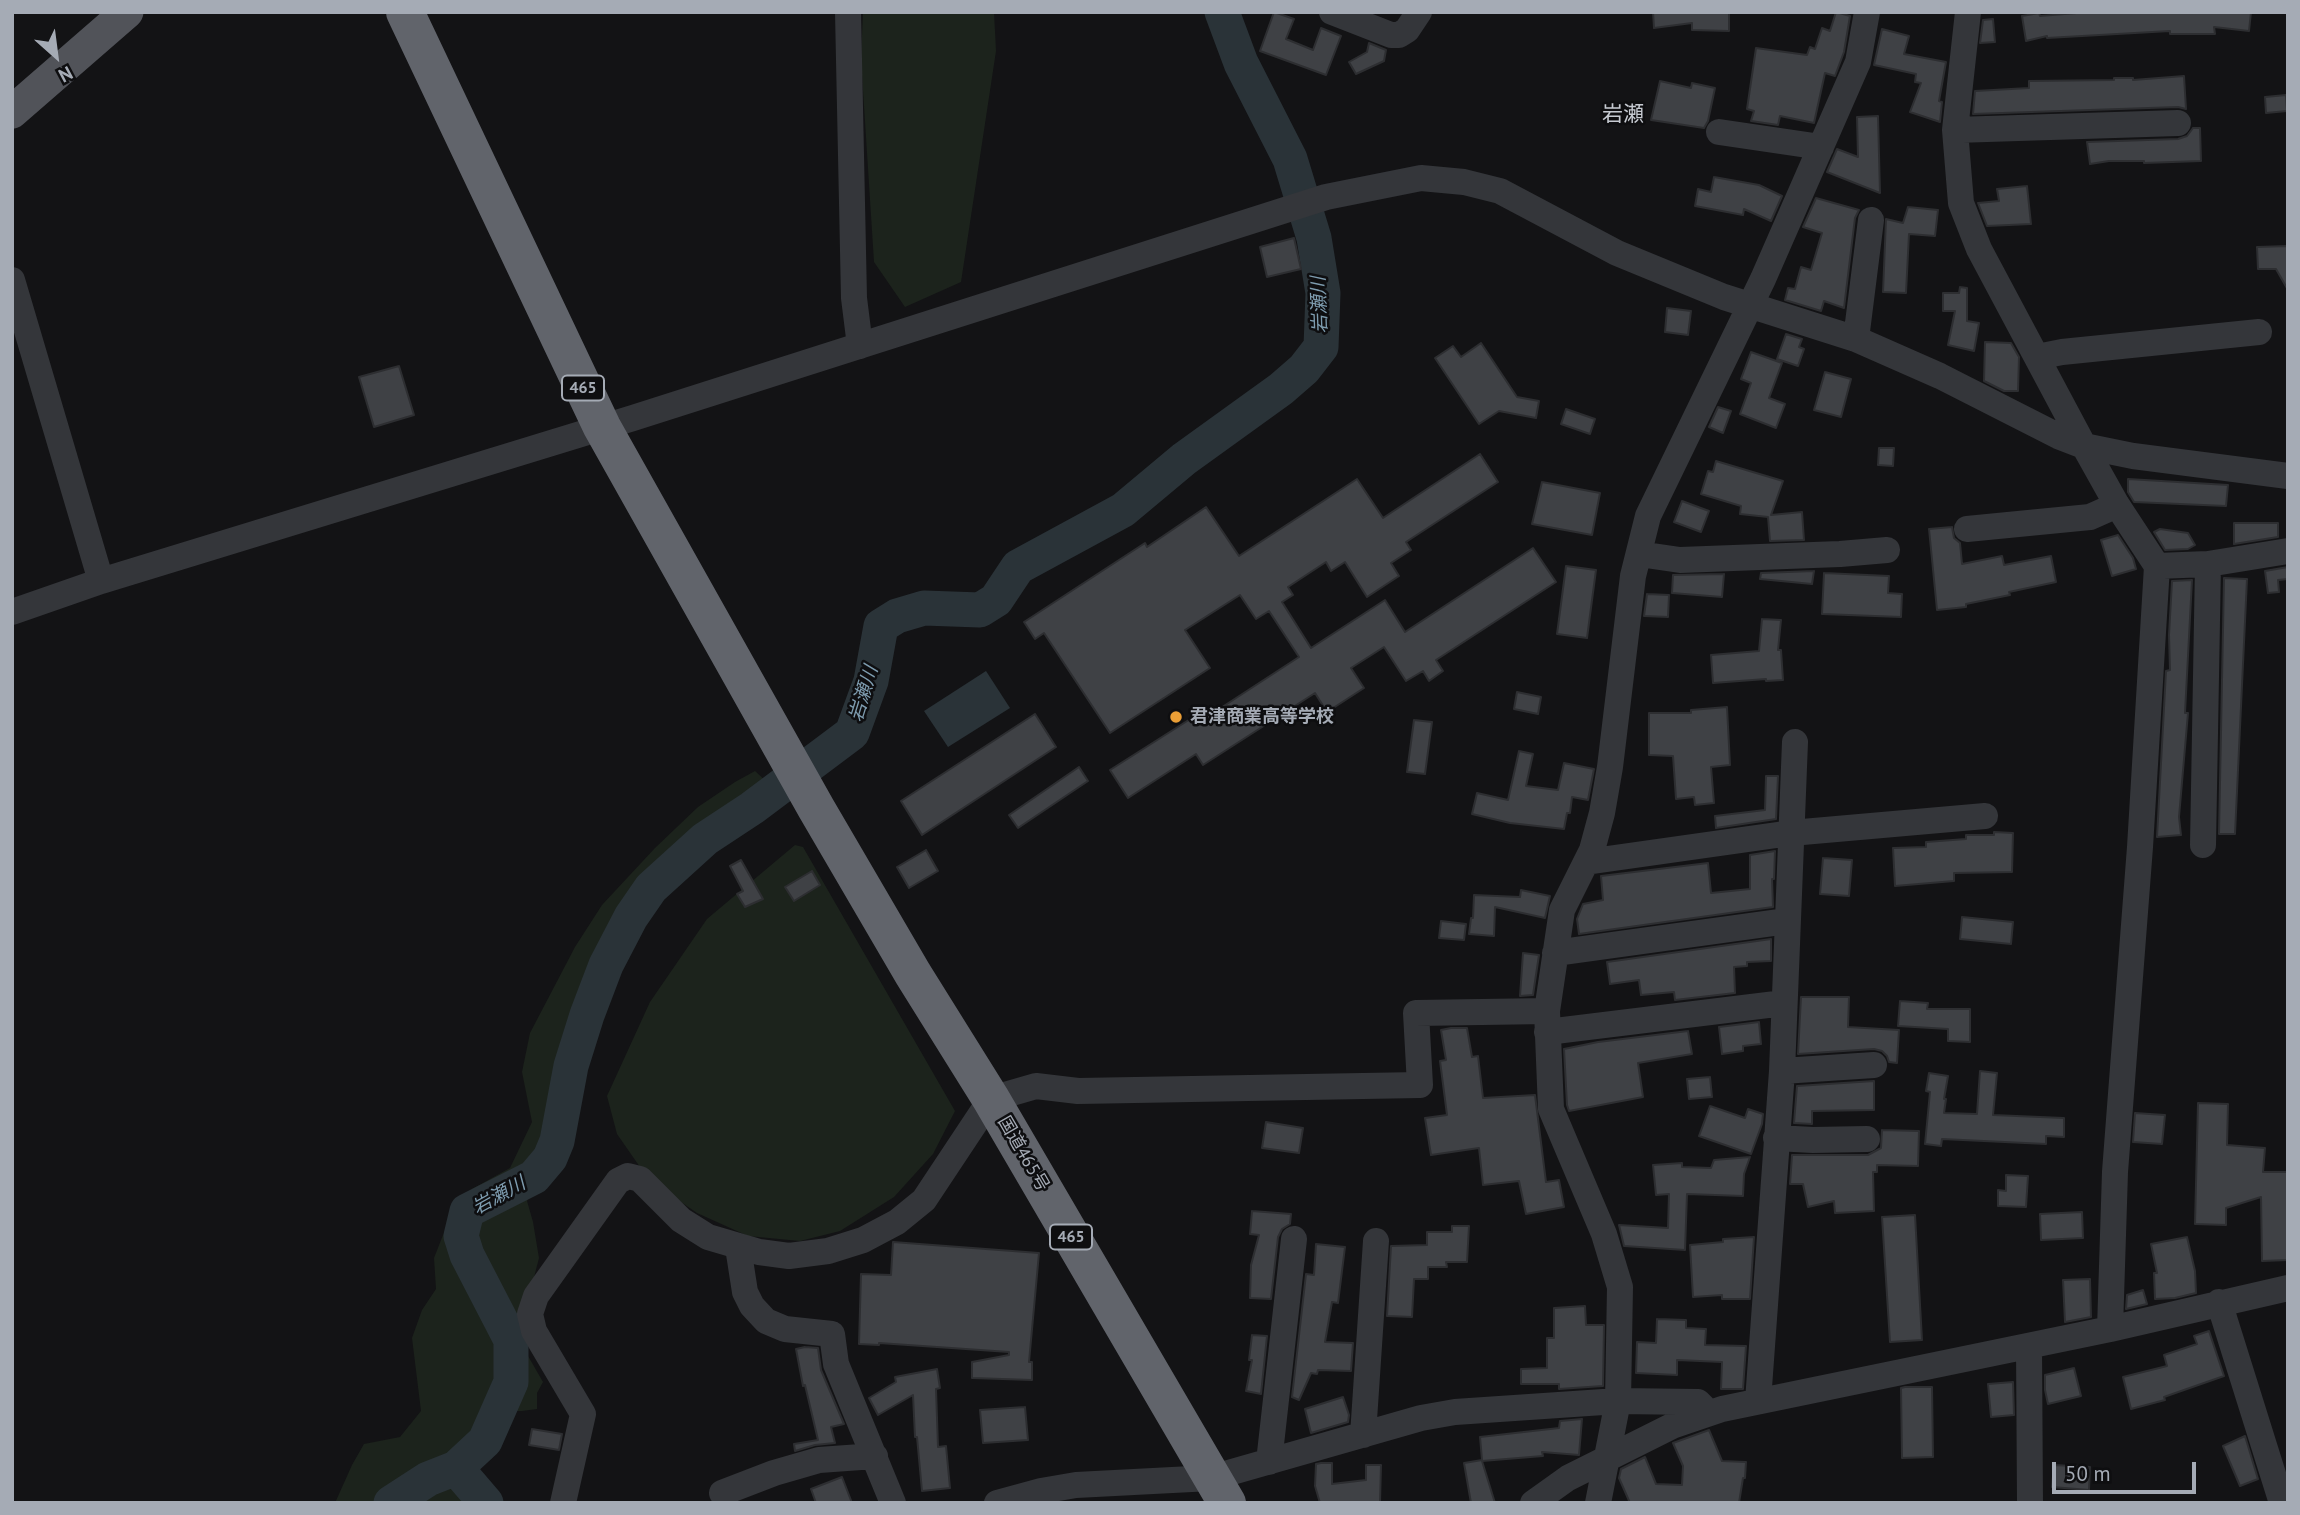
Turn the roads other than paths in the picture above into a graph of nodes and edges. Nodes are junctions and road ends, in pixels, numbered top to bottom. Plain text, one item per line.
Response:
1 (127, 12) edge
2 (405, 12) edge
3 (848, 12) edge
4 (1332, 12) edge
5 (1419, 12) edge
6 (1867, 12) edge
7 (1968, 12) edge
8 (12, 113) edge
9 (2178, 124) dead end
10 (1955, 130) junction
11 (1719, 132) dead end
12 (1821, 147) junction
13 (1871, 220) dead end
14 (12, 280) edge
15 (1750, 305) junction
16 (2259, 332) dead end
17 (1856, 339) junction
18 (860, 346) junction
19 (2037, 357) junction
20 (602, 428) junction
21 (2084, 446) junction
22 (2288, 476) edge
23 (2117, 505) junction
24 (1967, 529) dead end
25 (1887, 550) dead end
26 (2288, 551) edge
27 (1639, 554) junction
28 (2208, 564) junction
29 (2158, 566) junction
30 (101, 581) junction
31 (12, 612) edge
32 (1795, 742) dead end
33 (1985, 816) dead end
34 (1791, 834) junction
35 (2203, 845) dead end
36 (1586, 862) junction
37 (1787, 921) junction
38 (1555, 953) junction
39 (1784, 1003) junction
40 (1547, 1021) junction
41 (1874, 1065) dead end
42 (1782, 1071) junction
43 (991, 1099) junction
44 (1776, 1138) junction
45 (1867, 1139) dead end
46 (1294, 1239) dead end
47 (1376, 1241) dead end
48 (738, 1247) junction
49 (2288, 1288) edge
50 (2219, 1302) junction
51 (2110, 1329) junction
52 (2029, 1346) junction
53 (1618, 1401) junction
54 (1758, 1401) junction
55 (1709, 1413) junction
56 (1363, 1435) junction
57 (875, 1456) junction
58 (1607, 1460) junction
59 (1269, 1462) junction
60 (1219, 1490) edge
61 (722, 1493) dead end
62 (563, 1503) edge
63 (893, 1503) edge
64 (997, 1503) edge
65 (1533, 1503) edge
66 (1598, 1503) edge
67 (2030, 1503) edge
68 (2281, 1503) edge

1 - 8 main road
2 - 20 highway, 465
3 - 18 street
4 - 5 street
6 - 12 street
7 - 10 street
9 - 10 street
10 - 19 street
11 - 12 street
12 - 15 street
13 - 17 street
14 - 30 street
15 - 17 street
15 - 18 street
15 - 27 street
16 - 19 street
17 - 21 street
18 - 20 street
19 - 21 street
20 - 30 street
20 - 43 highway, 国道465号 / 465
21 - 22 street
21 - 23 street
23 - 24 street
23 - 29 street
25 - 27 street
26 - 28 street
27 - 36 street
28 - 29 street
28 - 35 street
29 - 51 street
30 - 31 street
32 - 34 street
33 - 34 street
34 - 36 street
34 - 37 street
36 - 38 street
37 - 38 street
37 - 39 street
38 - 40 street
39 - 40 street
39 - 42 street
40 - 43 street
40 - 53 street
41 - 42 street
42 - 44 street
43 - 48 street
43 - 60 highway, 国道465号 / 465
44 - 45 street
44 - 54 street
46 - 59 street
47 - 56 street
48 - 57 street
48 - 62 street
49 - 50 street
50 - 51 street
50 - 68 street
51 - 52 street
52 - 54 street
52 - 67 street
53 - 55 street
53 - 56 street
53 - 58 street
54 - 55 street
55 - 58 street
56 - 59 street
57 - 61 street
57 - 63 street
58 - 65 street
58 - 66 street
59 - 60 street
60 - 64 street

